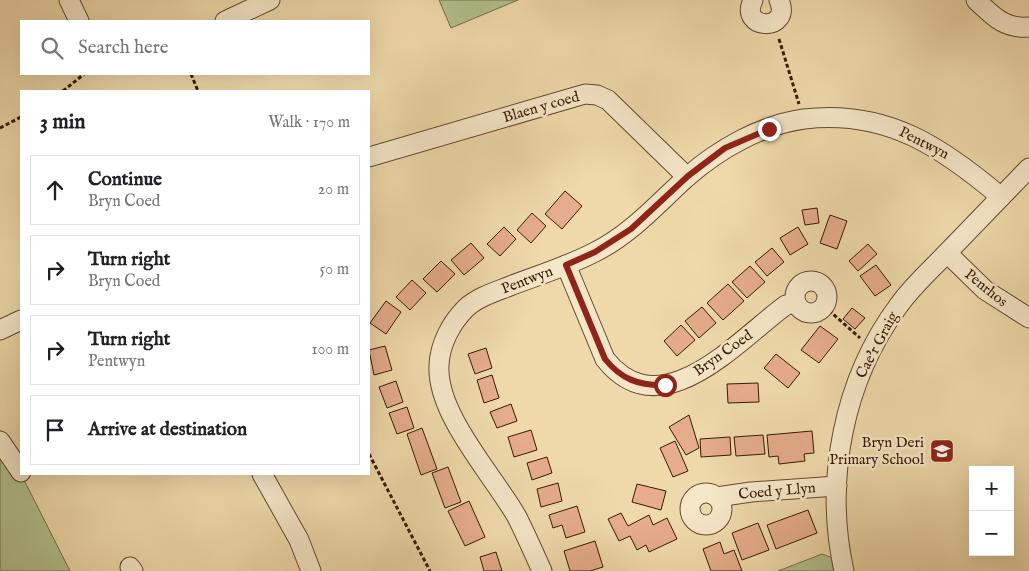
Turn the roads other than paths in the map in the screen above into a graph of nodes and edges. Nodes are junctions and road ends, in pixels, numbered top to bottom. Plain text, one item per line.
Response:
1 (69, 0) edge
2 (270, 0) edge
3 (753, 0) edge
4 (779, 0) edge
5 (976, 0) edge
6 (79, 20) edge
7 (227, 20) edge
8 (1029, 27) edge
9 (370, 158) edge
10 (1029, 168) edge
11 (688, 176) junction
12 (1001, 197) junction
13 (947, 253) junction
14 (566, 265) junction
15 (796, 303) junction
16 (1029, 318) edge
17 (20, 320) edge
18 (0, 330) edge
19 (0, 441) edge
20 (20, 471) edge
21 (263, 475) edge
22 (837, 486) junction
23 (717, 498) dead end
24 (311, 571) edge
25 (542, 571) edge
26 (844, 571) edge

1 - 6 street
2 - 7 street
3 - 4 street
5 - 8 street
9 - 11 street, Blaen y coed
10 - 12 street, Cae'r Graig
11 - 12 street, Pentwyn
11 - 14 street, Pentwyn
12 - 13 street, Cae'r Graig
13 - 16 street, Penrhos
13 - 22 street, Cae'r Graig
14 - 15 street, Bryn Coed
14 - 25 street, Pentwyn
15 - 15 street
17 - 18 street
19 - 20 street
21 - 24 street
22 - 23 street, Coed y Llyn
22 - 26 street, Cae'r Graig

